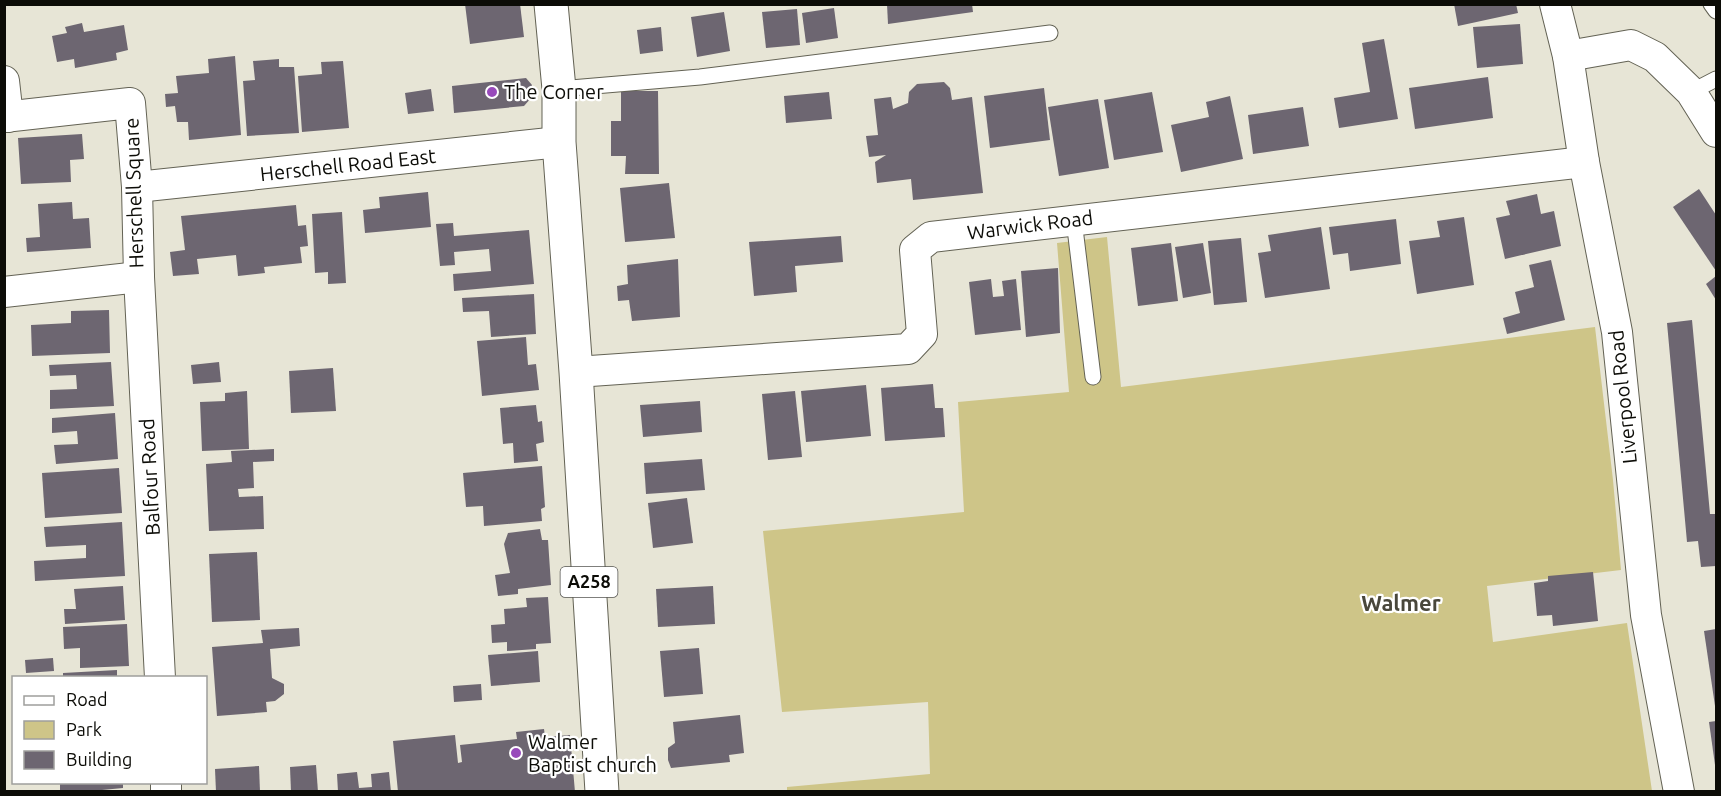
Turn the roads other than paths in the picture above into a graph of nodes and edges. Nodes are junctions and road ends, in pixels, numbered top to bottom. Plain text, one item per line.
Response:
1 (551, 4) edge
2 (1555, 4) edge
3 (1711, 4) edge
4 (1716, 11) edge
5 (1050, 33) dead end
6 (1568, 56) junction
7 (4, 81) edge
8 (1704, 86) edge
9 (559, 89) junction
10 (6, 117) edge
11 (1716, 132) edge
12 (560, 142) junction
13 (1584, 162) junction
14 (137, 187) junction
15 (1074, 220) junction
16 (139, 277) junction
17 (4, 292) edge
18 (576, 372) junction
19 (1093, 377) dead end
20 (160, 676) edge
21 (602, 792) edge
22 (1679, 792) edge

1 - 9 main road, A258
2 - 6 street, Liverpool Road
3 - 4 lane
5 - 9 lane
6 - 8 street
6 - 13 street, Liverpool Road
7 - 10 street
8 - 11 street
9 - 12 main road, A258
10 - 14 street, Herschell Square
12 - 14 street, Herschell Road East
12 - 18 main road, A258
13 - 15 street, Warwick Road
13 - 22 street, Liverpool Road
14 - 16 street, Herschell Square
15 - 18 street, Warwick Road
15 - 19 lane
16 - 17 street, Herschell Square
16 - 20 street, Balfour Road
18 - 21 main road, A258

